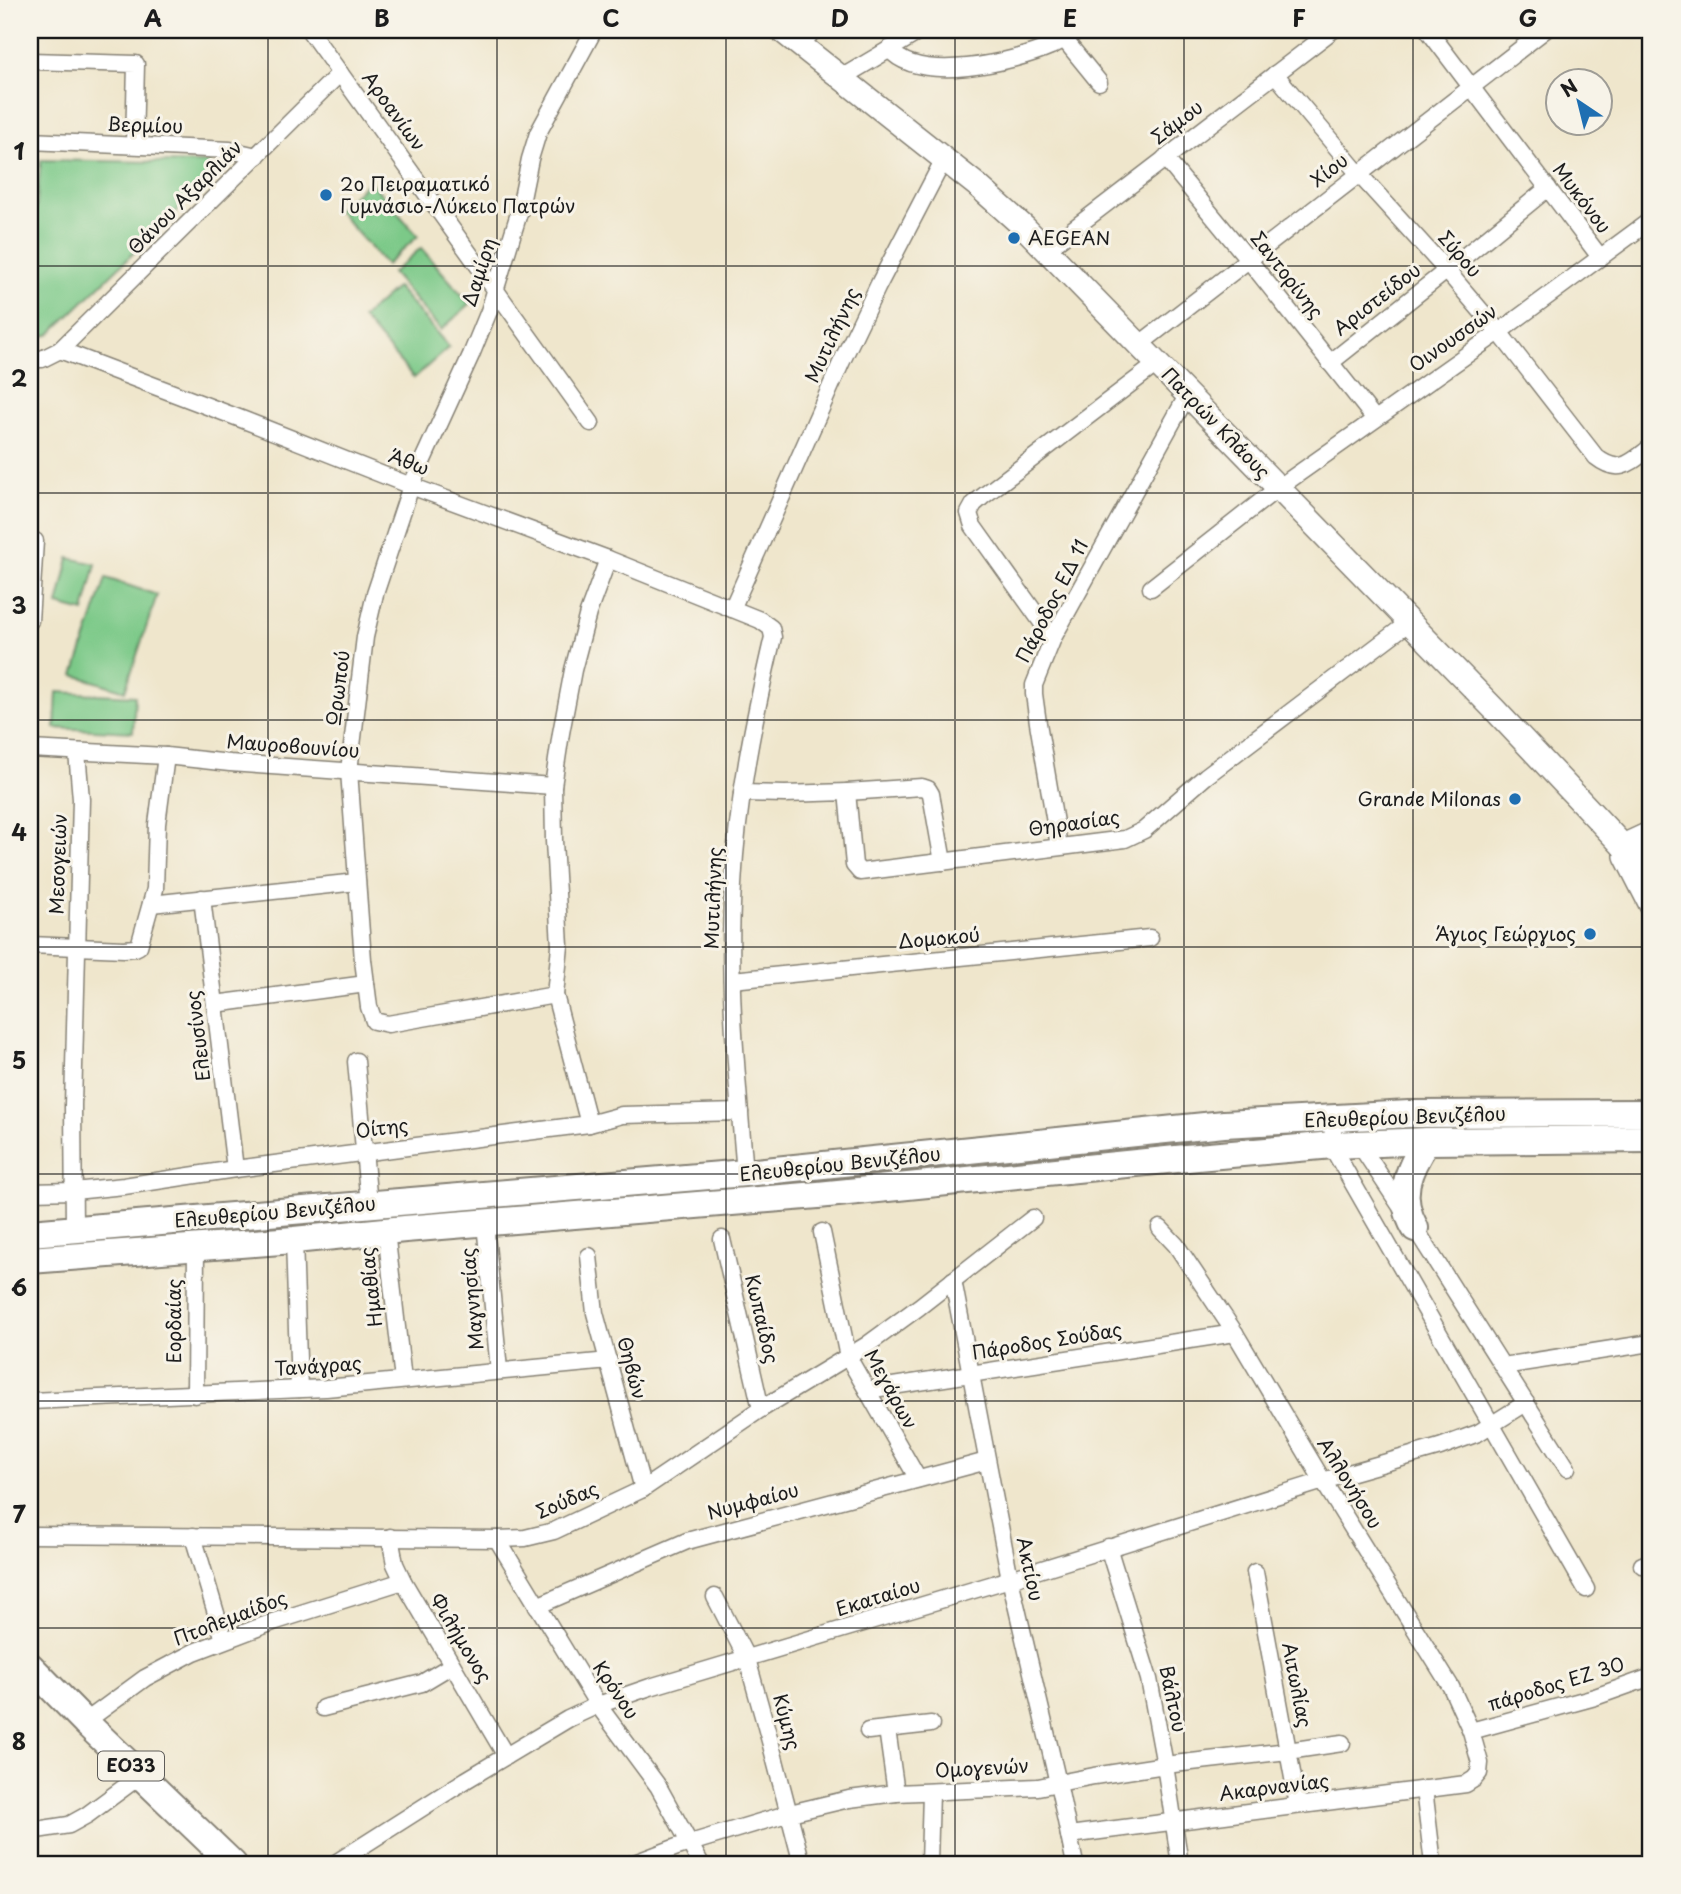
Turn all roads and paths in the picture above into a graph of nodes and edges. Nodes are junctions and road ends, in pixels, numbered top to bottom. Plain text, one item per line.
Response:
1 (309, 30) edge
2 (594, 30) edge
3 (781, 30) edge
4 (922, 30) edge
5 (1079, 30) edge
6 (1333, 30) edge
7 (1428, 30) edge
8 (1545, 30) edge
9 (807, 37) edge
10 (1064, 39) junction
11 (889, 49) junction
12 (30, 61) edge
13 (340, 73) junction
14 (1275, 74) junction
15 (841, 78) junction
16 (1099, 82) dead end
17 (1471, 88) junction
18 (30, 141) edge
19 (134, 145) junction
20 (257, 156) junction
21 (1165, 158) junction
22 (944, 159) junction
23 (1358, 173) junction
24 (1548, 188) junction
25 (1651, 220) edge
26 (1047, 249) junction
27 (1600, 257) junction
28 (1248, 259) junction
29 (1447, 271) junction
30 (497, 289) junction
31 (1499, 332) junction
32 (1140, 344) junction
33 (60, 350) junction
34 (30, 359) edge
35 (1158, 363) junction
36 (1330, 363) junction
37 (1188, 394) junction
38 (1375, 419) junction
39 (591, 423) dead end
40 (1651, 447) edge
41 (411, 486) junction
42 (1279, 488) junction
43 (32, 541) edge
44 (608, 559) junction
45 (1151, 588) dead end
46 (732, 609) junction
47 (30, 621) edge
48 (1408, 623) junction
49 (771, 628) joint
50 (1054, 638) junction
51 (30, 749) edge
52 (77, 752) junction
53 (166, 757) junction
54 (349, 771) junction
55 (553, 786) junction
56 (846, 792) junction
57 (742, 793) junction
58 (1651, 833) edge
59 (1059, 846) junction
60 (1623, 846) junction
61 (943, 862) junction
62 (1651, 872) edge
63 (357, 882) junction
64 (202, 898) junction
65 (151, 904) junction
66 (1651, 905) edge
67 (1150, 938) dead end
68 (30, 945) edge
69 (76, 947) junction
70 (732, 981) junction
71 (366, 984) junction
72 (555, 995) junction
73 (215, 1004) junction
74 (356, 1061) dead end
75 (740, 1112) junction
76 (1651, 1112) edge
77 (1336, 1117) junction
78 (589, 1124) junction
79 (1651, 1139) edge
80 (1427, 1141) junction
81 (1359, 1143) junction
82 (1333, 1145) junction
83 (365, 1152) junction
84 (235, 1169) junction
85 (745, 1173) junction
86 (74, 1191) junction
87 (30, 1192) edge
88 (369, 1205) junction
89 (1033, 1217) dead end
90 (485, 1223) junction
91 (1160, 1228) dead end
92 (1415, 1228) junction
93 (74, 1229) junction
94 (386, 1231) junction
95 (822, 1232) dead end
96 (30, 1233) edge
97 (722, 1239) dead end
98 (294, 1240) junction
99 (195, 1247) junction
100 (589, 1256) dead end
101 (30, 1260) edge
102 (953, 1280) junction
103 (1235, 1333) junction
104 (1651, 1343) edge
105 (848, 1357) junction
106 (609, 1362) junction
107 (1503, 1366) junction
108 (499, 1370) junction
109 (971, 1374) junction
110 (402, 1380) junction
111 (299, 1389) junction
112 (867, 1390) junction
113 (195, 1395) junction
114 (30, 1401) edge
115 (1526, 1403) junction
116 (761, 1409) junction
117 (1492, 1425) junction
118 (987, 1461) junction
119 (1567, 1468) dead end
120 (918, 1479) junction
121 (1323, 1481) junction
122 (643, 1489) junction
123 (30, 1535) edge
124 (193, 1536) junction
125 (390, 1537) junction
126 (497, 1539) junction
127 (1108, 1547) junction
128 (1255, 1572) dead end
129 (1010, 1579) junction
130 (403, 1581) junction
131 (1586, 1589) dead end
132 (715, 1597) dead end
133 (537, 1606) junction
134 (224, 1640) junction
135 (747, 1659) junction
136 (453, 1665) junction
137 (30, 1666) edge
138 (1651, 1677) edge
139 (598, 1705) junction
140 (323, 1708) dead end
141 (85, 1722) junction
142 (932, 1724) dead end
143 (887, 1729) junction
144 (868, 1731) dead end
145 (1471, 1731) junction
146 (1342, 1743) dead end
147 (1289, 1752) junction
148 (506, 1756) junction
149 (1165, 1765) junction
150 (1479, 1773) joint
151 (141, 1776) junction
152 (1058, 1783) junction
153 (1424, 1789) junction
154 (931, 1791) junction
155 (896, 1793) junction
156 (1298, 1805) junction
157 (790, 1813) junction
158 (1173, 1820) junction
159 (30, 1831) edge
160 (1069, 1835) junction
161 (690, 1843) junction
162 (233, 1864) edge
163 (334, 1864) edge
164 (632, 1864) edge
165 (701, 1864) edge
166 (802, 1864) edge
167 (929, 1864) edge
168 (1076, 1864) edge
169 (1180, 1864) edge
170 (1433, 1864) edge

1 - 13 street, Αροανίων
2 - 30 street, Δαμίρη
3 - 9 main road, Πατρών Κλάους
4 - 11 street
5 - 10 street
6 - 14 street, Σάμου
7 - 17 street, Μυκόνου
8 - 17 street, Χίου
9 - 15 main road, Πατρών Κλάους
10 - 11 street
10 - 16 street
11 - 15 street
12 - 19 street
13 - 20 street, Θάνου Αξαρλιάν
13 - 30 street, Αροανίων
14 - 21 street, Σάμου
14 - 23 street, Σύρου
15 - 22 main road, Πατρών Κλάους
17 - 23 street, Χίου
17 - 24 street, Μυκόνου
18 - 19 street, Βερμίου
19 - 20 street, Βερμίου
20 - 33 street, Θάνου Αξαρλιάν
21 - 26 street, Σάμου
21 - 28 street, Σαντορίνης
22 - 26 main road, Πατρών Κλάους
22 - 46 street, Μυτιλήνης
23 - 28 street, Χίου
23 - 29 street, Σύρου
24 - 27 street, Μυκόνου
24 - 29 street, Αριστείδου
25 - 27 street, Οινουσσών
26 - 32 main road, Πατρών Κλάους
27 - 31 street, Οινουσσών
28 - 32 street, Χίου
28 - 36 street, Σαντορίνης
29 - 31 street, Σύρου
29 - 36 street, Αριστείδου
30 - 39 street, Αροανίων
30 - 41 street, Δαμίρη
31 - 38 street, Οινουσσών
31 - 40 street, Σύρου
32 - 35 main road, Πατρών Κλάους
33 - 34 street
33 - 41 street, Άθω
35 - 37 main road, Πατρών Κλάους
35 - 50 street
36 - 38 street, Σαντορίνης
37 - 42 main road, Πατρών Κλάους
37 - 50 street, Πάροδος ΕΔ 11
38 - 42 street, Οινουσσών
41 - 44 street, Άθω
41 - 54 street, Ωρωπού
42 - 45 street, Οινουσσών
42 - 48 main road, Πατρών Κλάους
43 - 47 street
44 - 46 street, Άθω
44 - 55 street
46 - 49 street, Άθω
48 - 59 street, Θηρασίας
48 - 60 main road, Πατρών Κλάους
49 - 57 street, Μυτιλήνης
50 - 59 street, Πάροδος ΕΔ 11
51 - 52 street, Μαυροβουνίου
52 - 53 street, Μαυροβουνίου
52 - 69 street, Μεσογειών
53 - 54 street, Μαυροβουνίου
53 - 65 street
54 - 55 street, Μαυροβουνίου
54 - 63 street, Ωρωπού
55 - 72 street
56 - 57 street
56 - 61 street
56 - 61 street, Θηρασίας
57 - 70 street, Μυτιλήνης
58 - 60 main road
59 - 61 street, Θηρασίας
60 - 62 main road, Πατρών Κλάους
60 - 66 main road, Πατρών Κλάους
63 - 64 street
63 - 71 street, Ωρωπού
64 - 65 street
64 - 73 street, Ελευσίνος
65 - 69 street
67 - 70 street, Δομοκού
68 - 69 street
69 - 86 street, Μεσογειών
70 - 75 street, Μυτιλήνης
71 - 72 street, Ωρωπού
71 - 73 street
72 - 78 street
73 - 84 street, Ελευσίνος
74 - 83 street
75 - 78 street, Οίτης
75 - 85 street, Μυτιλήνης
76 - 77 main road, Ελευθερίου Βενιζέλου
77 - 81 street
77 - 82 street
77 - 85 main road, Ελευθερίου Βενιζέλου
78 - 83 street, Οίτης
79 - 80 main road, Ελευθερίου Βενιζέλου
80 - 81 main road, Ελευθερίου Βενιζέλου
80 - 92 main road
81 - 82 main road, Ελευθερίου Βενιζέλου
81 - 92 street
82 - 90 main road, Ελευθερίου Βενιζέλου
82 - 117 street
83 - 84 street, Οίτης
83 - 88 street
84 - 86 street, Οίτης
85 - 88 main road, Ελευθερίου Βενιζέλου
86 - 87 street, Οίτης
86 - 93 street, Μεσογειών
88 - 93 main road, Ελευθερίου Βενιζέλου
89 - 102 street, Σούδας
90 - 94 main road, Ελευθερίου Βενιζέλου
90 - 108 street, Μαγνησίας
91 - 103 street, Αλλονήσου
92 - 107 street
93 - 96 main road, Ελευθερίου Βενιζέλου
94 - 98 main road, Ελευθερίου Βενιζέλου
94 - 110 street, Ημαθίας
95 - 105 street, Μεγάρων
97 - 116 street, Κωπαίδος
98 - 99 main road, Ελευθερίου Βενιζέλου
98 - 111 street
99 - 101 main road, Ελευθερίου Βενιζέλου
99 - 113 street, Εορδαίας
100 - 106 street, Θηβών
102 - 105 street, Σούδας
102 - 109 street, Ακτίου
103 - 109 street, Πάροδος Σούδας
103 - 121 street, Αλλονήσου
104 - 107 street
105 - 112 street, Μεγάρων
105 - 116 street, Σούδας
106 - 108 street, Τανάγρας
106 - 122 street, Θηβών
107 - 115 street
108 - 110 street, Τανάγρας
109 - 112 street, Πάροδος Σούδας
109 - 118 street, Ακτίου
110 - 111 street, Τανάγρας
111 - 113 street, Τανάγρας
112 - 120 street, Μεγάρων
113 - 114 street, Τανάγρας
115 - 117 street, Εκαταίου
115 - 119 street
116 - 122 street, Σούδας
117 - 121 street, Εκαταίου
117 - 131 street
118 - 120 street, Νυμφαίου
118 - 129 street, Ακτίου
120 - 133 street, Νυμφαίου
121 - 127 street, Εκαταίου
121 - 145 street, Αλλονήσου
122 - 126 street, Σούδας
123 - 124 street, Σούδας
124 - 125 street, Σούδας
124 - 134 street
125 - 126 street, Σούδας
125 - 130 street, Φιλήμονος
126 - 133 street, Κρόνου
127 - 129 street, Εκαταίου
127 - 149 street, Βάλτου
128 - 147 street, Αιτωλίας
129 - 135 street, Εκαταίου
129 - 152 street, Ακτίου
130 - 134 street, Πτολεμαίδος
130 - 136 street, Φιλήμονος
132 - 135 street, Κύμης
133 - 139 street, Κρόνου
134 - 141 street, Πτολεμαίδος
135 - 139 street, Εκαταίου
135 - 157 street, Κύμης
136 - 140 street
136 - 148 street, Φιλήμονος
137 - 141 main road, ΕΟ33
138 - 145 street, πάροδος ΕΖ 30
139 - 148 street, Εκαταίου
139 - 161 street, Κρόνου
141 - 151 main road, ΕΟ33
142 - 143 street
143 - 144 street
143 - 155 street
145 - 150 street, Αλλονήσου
146 - 147 street, Ομογενών
147 - 149 street, Ομογενών
147 - 156 street, Αιτωλίας
148 - 163 street, Εκαταίου
149 - 152 street, Ομογενών
149 - 158 street, Βάλτου
150 - 153 street, Ακαρνανίας
151 - 159 street
151 - 162 main road, ΕΟ33
152 - 154 street, Ομογενών
152 - 160 street, Ακτίου
153 - 156 street, Ακαρνανίας
153 - 170 street
154 - 155 street, Ομογενών
154 - 167 street
155 - 157 street, Ομογενών
156 - 158 street, Ακαρνανίας
157 - 161 street, Ομογενών
157 - 166 street, Κύμης
158 - 160 street, Ακαρνανίας
158 - 169 street, Βάλτου
160 - 168 street, Ακτίου
161 - 164 street, Ομογενών
161 - 165 street, Κρόνου

